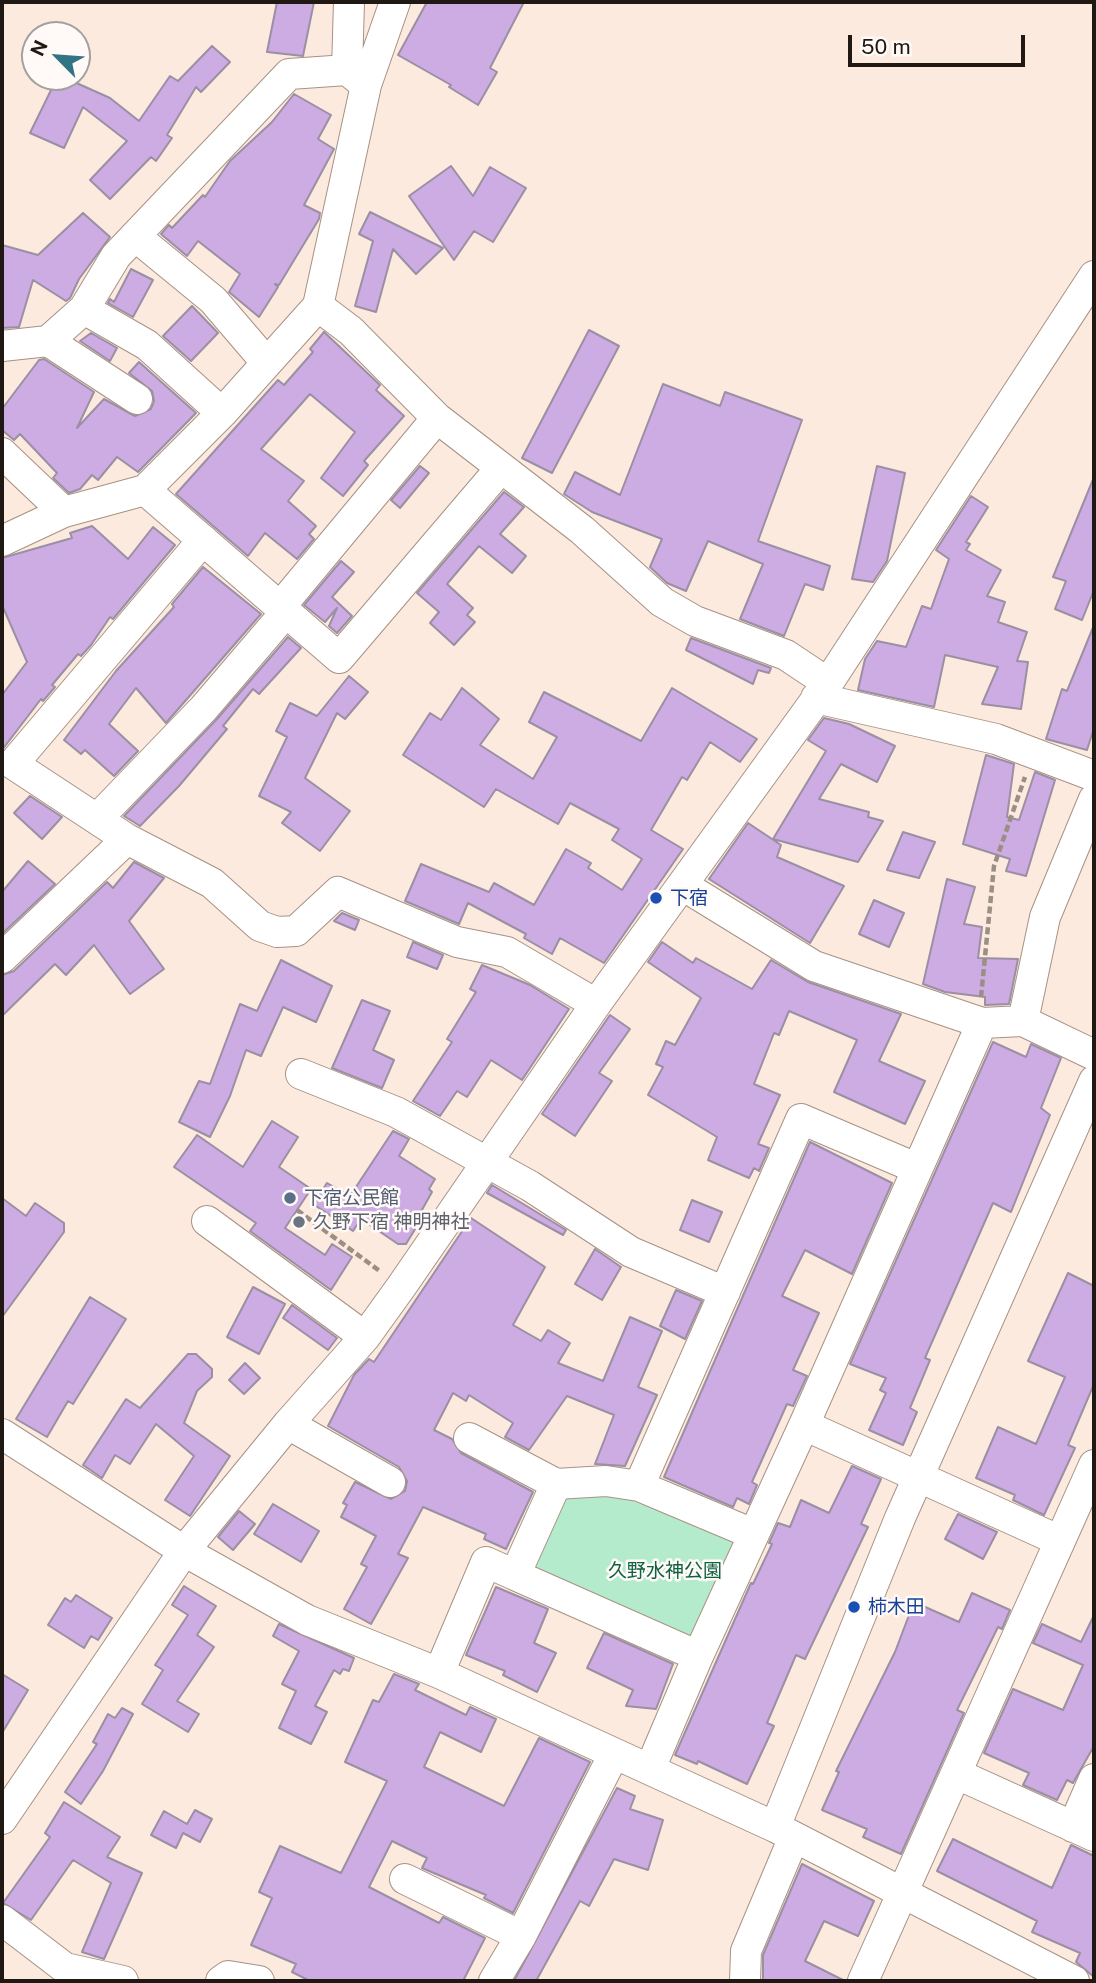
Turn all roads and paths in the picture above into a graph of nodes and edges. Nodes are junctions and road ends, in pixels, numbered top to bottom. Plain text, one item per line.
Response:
1 (349, 2) edge
2 (395, 2) edge
3 (357, 77) junction
4 (135, 236) junction
5 (1094, 276) edge
6 (318, 306) junction
7 (84, 309) junction
8 (48, 341) junction
9 (2, 346) edge
10 (266, 362) junction
11 (137, 399) dead end
12 (222, 413) junction
13 (437, 418) junction
14 (2, 453) edge
15 (501, 468) junction
16 (145, 490) junction
17 (64, 512) junction
18 (203, 540) junction
19 (2, 541) edge
20 (283, 609) junction
21 (822, 691) junction
22 (1033, 753) junction
23 (1094, 776) edge
24 (1094, 799) edge
25 (97, 819) junction
26 (127, 839) junction
27 (684, 886) junction
28 (2, 958) edge
29 (596, 1004) junction
30 (1023, 1021) junction
31 (982, 1023) junction
32 (1094, 1055) edge
33 (301, 1074) dead end
34 (1094, 1081) edge
35 (485, 1161) junction
36 (916, 1168) junction
37 (297, 1210) dead end
38 (207, 1221) dead end
39 (401, 1287) junction
40 (725, 1292) junction
41 (365, 1337) junction
42 (288, 1424) junction
43 (804, 1425) junction
44 (2, 1433) edge
45 (469, 1438) dead end
46 (1094, 1465) edge
47 (919, 1477) junction
48 (390, 1482) dead end
49 (556, 1484) junction
50 (639, 1486) junction
51 (753, 1534) junction
52 (1058, 1540) junction
53 (184, 1551) junction
54 (515, 1575) junction
55 (698, 1656) junction
56 (439, 1673) junction
57 (614, 1754) junction
58 (650, 1769) junction
59 (957, 1774) junction
60 (1094, 1780) edge
61 (2, 1819) edge
62 (785, 1832) junction
63 (1084, 1832) edge
64 (405, 1879) dead end
65 (904, 1891) junction
66 (2, 1920) edge
67 (521, 1936) junction
68 (123, 1981) edge
69 (221, 1981) edge
70 (259, 1981) edge
71 (494, 1981) edge
72 (745, 1981) edge
73 (863, 1981) edge
74 (1073, 1981) edge

1 - 3 street
2 - 3 street
3 - 4 street
3 - 6 street
4 - 7 street
4 - 10 street
5 - 21 street
6 - 10 street
6 - 13 street
7 - 8 street
7 - 12 street
8 - 9 street
8 - 11 street
10 - 12 street
12 - 16 street
13 - 15 street
13 - 20 street
14 - 17 street
15 - 20 street
15 - 21 street
16 - 17 street
16 - 18 street
17 - 19 street
18 - 20 street
18 - 25 street
20 - 25 street
21 - 22 street
21 - 27 street
22 - 23 street
22 - 31 path
24 - 30 street
25 - 26 street
26 - 28 street
26 - 29 street
27 - 29 street
27 - 31 street
29 - 35 street
30 - 31 street
30 - 32 street
31 - 36 street
33 - 35 street
34 - 47 street
35 - 39 street
35 - 40 street
36 - 40 street
36 - 43 street
37 - 39 path
38 - 41 street
39 - 41 street
40 - 50 street
41 - 42 street
42 - 48 street
42 - 53 street
43 - 47 street
43 - 51 street
44 - 53 street
45 - 49 street
46 - 52 street
47 - 52 street
47 - 62 street
49 - 50 street
49 - 54 street
50 - 51 street
51 - 55 street
52 - 59 street
53 - 56 street
53 - 61 street
54 - 55 street
54 - 56 street
55 - 58 street
56 - 57 street
57 - 58 street
57 - 67 street
58 - 62 street
59 - 63 street
59 - 65 street
60 - 63 street
62 - 65 street
62 - 72 street
64 - 67 street
65 - 73 street
65 - 74 street
66 - 68 street
67 - 71 street
69 - 70 street

